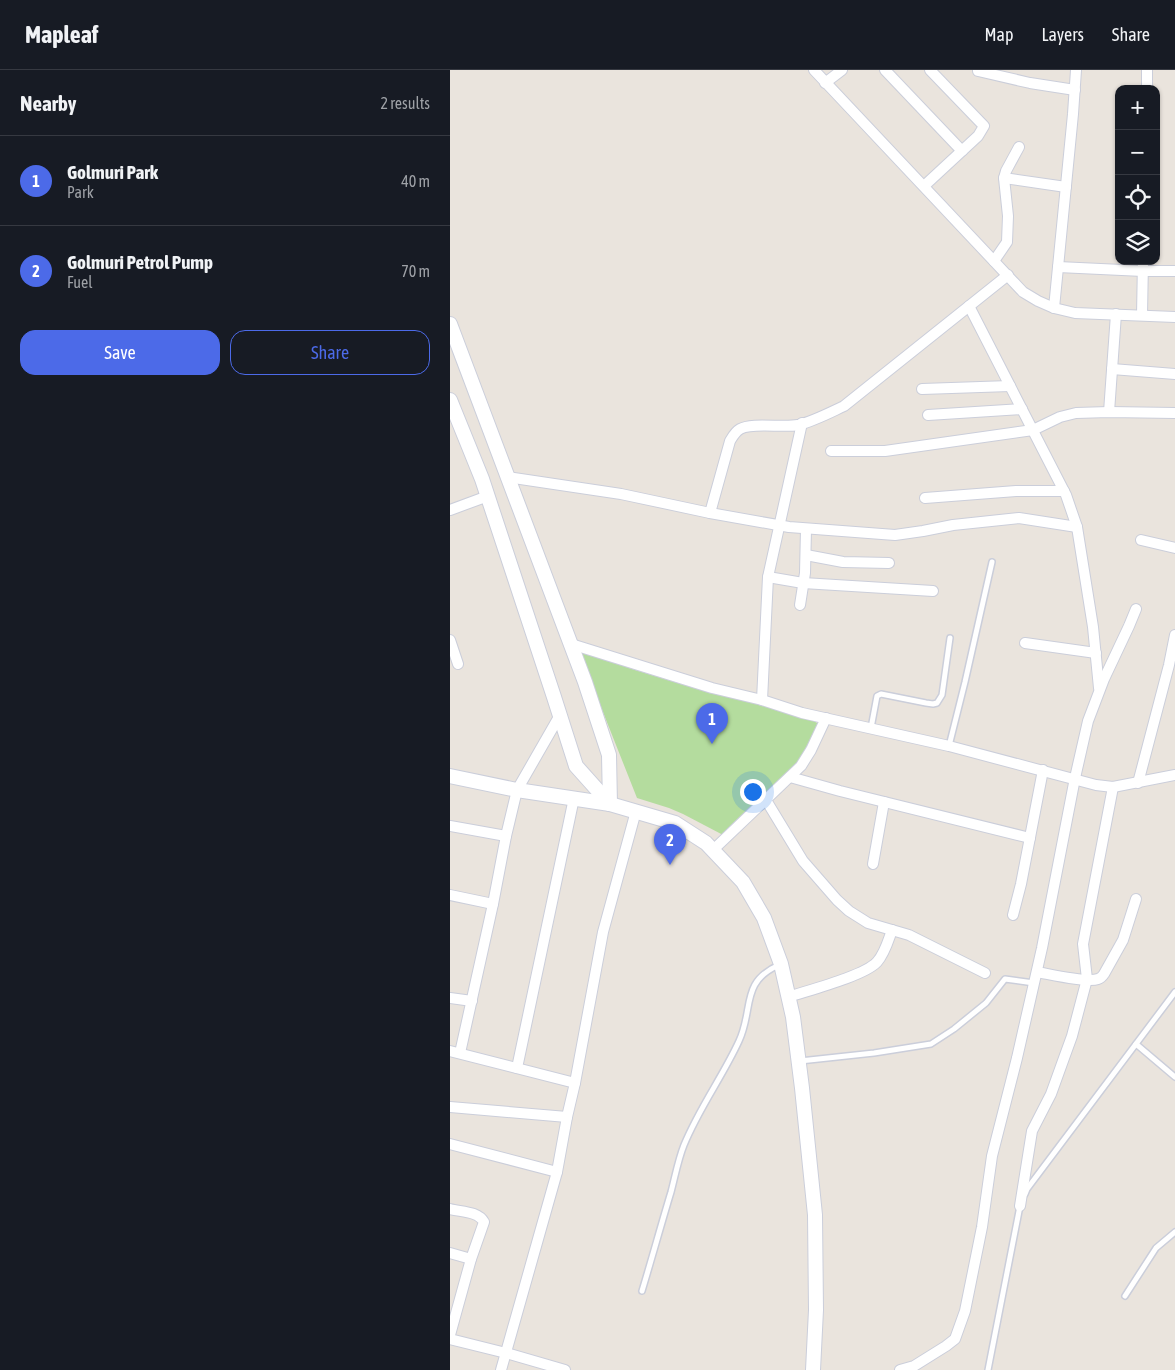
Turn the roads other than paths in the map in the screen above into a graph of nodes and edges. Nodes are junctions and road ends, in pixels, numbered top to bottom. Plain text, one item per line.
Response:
1 (814, 70) edge
2 (842, 70) edge
3 (885, 70) edge
4 (930, 70) edge
5 (1076, 70) edge
6 (1147, 70) edge
7 (978, 71) edge
8 (825, 83) junction
9 (1147, 85) edge
10 (1075, 90) junction
11 (1019, 147) dead end
12 (962, 151) junction
13 (1004, 178) junction
14 (924, 186) junction
15 (1066, 187) junction
16 (994, 261) junction
17 (1143, 266) edge
18 (1058, 268) junction
19 (1175, 271) edge
20 (1008, 275) junction
21 (969, 306) junction
22 (1054, 308) junction
23 (1116, 314) junction
24 (1142, 315) junction
25 (1175, 317) edge
26 (450, 324) edge
27 (1112, 369) junction
28 (1175, 374) edge
29 (1010, 386) junction
30 (922, 389) dead end
31 (450, 400) edge
32 (1022, 409) junction
33 (1109, 412) junction
34 (1175, 413) edge
35 (928, 415) dead end
36 (802, 423) junction
37 (455, 426) edge
38 (1033, 430) junction
39 (831, 451) dead end
40 (507, 477) junction
41 (1064, 491) junction
42 (488, 496) junction
43 (925, 498) dead end
44 (450, 510) edge
45 (710, 513) junction
46 (779, 526) junction
47 (1077, 527) junction
48 (806, 528) junction
49 (1141, 540) dead end
50 (1175, 548) edge
51 (806, 555) junction
52 (992, 562) dead end
53 (889, 563) dead end
54 (768, 577) junction
55 (803, 583) junction
56 (933, 591) dead end
57 (800, 605) dead end
58 (1136, 609) dead end
59 (1175, 636) edge
60 (950, 638) dead end
61 (450, 640) edge
62 (1025, 643) dead end
63 (571, 644) junction
64 (1096, 654) junction
65 (458, 664) dead end
66 (1099, 691) junction
67 (762, 700) junction
68 (560, 715) junction
69 (826, 718) junction
70 (871, 728) junction
71 (949, 746) junction
72 (1043, 770) junction
73 (1175, 775) edge
74 (450, 776) edge
75 (790, 777) junction
76 (1075, 778) junction
77 (1138, 782) junction
78 (1113, 787) junction
79 (517, 790) junction
80 (574, 798) junction
81 (766, 800) junction
82 (884, 802) junction
83 (610, 804) junction
84 (636, 811) junction
85 (450, 826) edge
86 (506, 836) junction
87 (1030, 838) junction
88 (713, 850) junction
89 (873, 864) dead end
90 (450, 895) edge
91 (1136, 899) dead end
92 (493, 904) junction
93 (1013, 915) dead end
94 (892, 930) junction
95 (782, 964) junction
96 (985, 973) dead end
97 (1035, 978) junction
98 (1087, 980) junction
99 (1175, 992) edge
100 (788, 997) junction
101 (450, 998) edge
102 (472, 1001) junction
103 (1136, 1044) junction
104 (455, 1052) edge
105 (799, 1061) junction
106 (517, 1068) junction
107 (1175, 1077) edge
108 (575, 1083) junction
109 (450, 1106) edge
110 (566, 1117) junction
111 (450, 1144) edge
112 (557, 1172) junction
113 (1020, 1206) junction
114 (450, 1210) edge
115 (1175, 1232) edge
116 (450, 1253) edge
117 (471, 1259) junction
118 (642, 1291) dead end
119 (1125, 1296) dead end
120 (450, 1335) edge
121 (450, 1339) edge
122 (506, 1353) junction
123 (501, 1370) edge
124 (565, 1370) edge
125 (813, 1370) edge
126 (900, 1370) edge
127 (988, 1370) edge

1 - 8 street
2 - 8 street
3 - 12 street
4 - 12 street
5 - 10 street
6 - 9 street
7 - 10 street
8 - 14 street
10 - 15 street
11 - 13 street
12 - 14 street
13 - 15 street
13 - 16 street
14 - 16 street
15 - 18 street
16 - 20 street
17 - 18 street
17 - 19 street
17 - 24 street
18 - 22 street
20 - 21 street
20 - 22 street
21 - 29 street
21 - 36 street
22 - 23 street
23 - 24 street
23 - 27 street
24 - 25 street
26 - 40 street
27 - 28 street
27 - 33 street
29 - 30 street
29 - 32 street
31 - 37 street
32 - 35 street
32 - 38 street
33 - 34 street
33 - 38 street
36 - 45 street
36 - 46 street
37 - 42 street
38 - 39 street
38 - 41 street
40 - 45 street
40 - 63 street
41 - 43 street
41 - 47 street
42 - 44 street
42 - 68 street
45 - 46 street
46 - 48 street
46 - 54 street
47 - 48 street
47 - 64 street
48 - 51 street
49 - 50 street
51 - 53 street
51 - 55 street
52 - 71 lane
54 - 55 street
54 - 67 street
55 - 56 street
55 - 57 street
58 - 66 street
59 - 77 street
60 - 70 lane
61 - 65 street
62 - 64 street
63 - 67 street
63 - 83 street
64 - 66 street
66 - 76 street
67 - 69 street
68 - 79 street
68 - 83 street
69 - 70 street
69 - 75 street
70 - 71 street
71 - 72 street
72 - 76 street
72 - 87 street
73 - 77 street
74 - 79 street
75 - 81 street
75 - 82 street
76 - 78 street
76 - 97 street
77 - 78 street
78 - 98 street
79 - 80 street
79 - 86 street
80 - 83 street
80 - 106 street
81 - 88 street
81 - 94 street
82 - 87 street
82 - 89 street
83 - 84 street
84 - 88 street
84 - 108 street
85 - 86 street
86 - 92 street
87 - 93 street
88 - 95 street
90 - 92 street
91 - 98 street
92 - 102 street
94 - 96 street
94 - 100 street
95 - 100 street
95 - 118 lane
97 - 98 street
97 - 105 lane
97 - 126 street
98 - 113 street
99 - 103 lane
100 - 105 street
101 - 102 street
102 - 104 street
103 - 107 lane
103 - 113 lane
104 - 106 street
105 - 125 street
106 - 108 street
108 - 110 street
109 - 110 street
110 - 112 street
111 - 112 street
112 - 122 street
113 - 127 lane
114 - 117 street
115 - 119 lane
116 - 117 street
117 - 120 street
121 - 122 street
122 - 123 street
122 - 124 street

